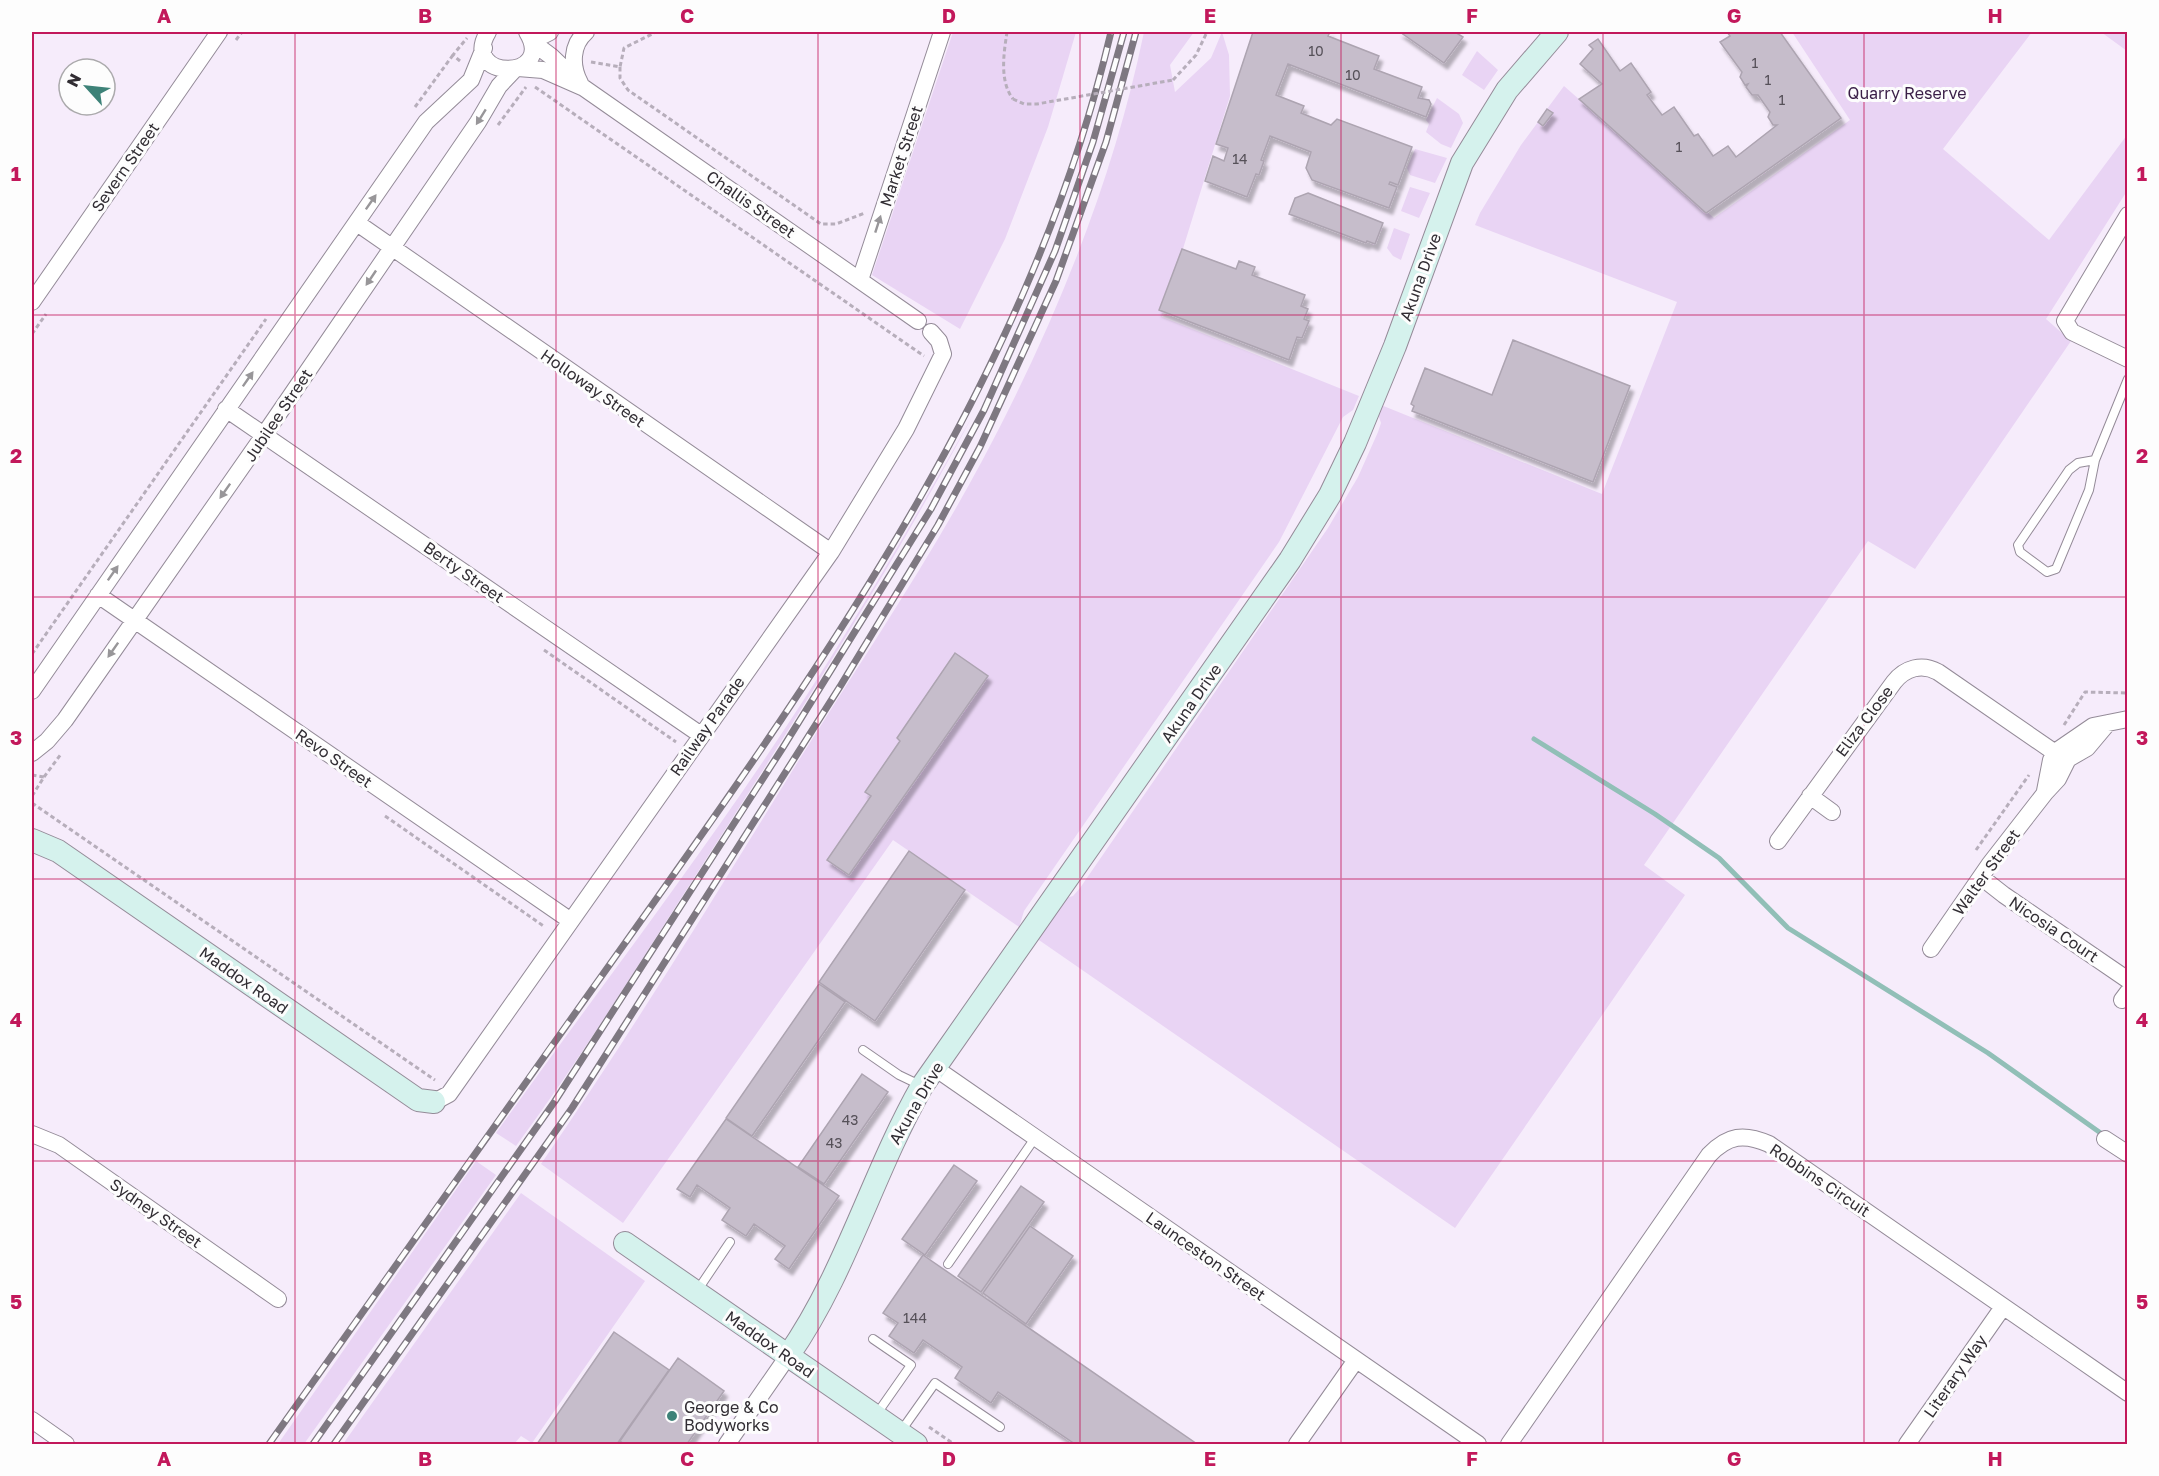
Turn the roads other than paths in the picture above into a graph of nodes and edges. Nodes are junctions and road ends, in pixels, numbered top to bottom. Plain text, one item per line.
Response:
1 (219, 32) edge
2 (550, 32) edge
3 (586, 32) edge
4 (942, 32) edge
5 (1557, 32) edge
6 (530, 38) edge
7 (483, 39) edge
8 (516, 69) junction
9 (584, 88) junction
10 (2127, 215) edge
11 (357, 223) junction
12 (392, 248) junction
13 (860, 280) junction
14 (32, 302) edge
15 (918, 321) dead end
16 (931, 332) road end
17 (2127, 359) edge
18 (2127, 379) edge
19 (226, 409) junction
20 (264, 435) junction
21 (2095, 460) junction
22 (831, 552) junction
23 (98, 595) junction
24 (134, 620) junction
25 (33, 686) edge
26 (2127, 719) edge
27 (695, 731) junction
28 (32, 753) edge
29 (2057, 754) junction
30 (1810, 796) junction
31 (1832, 812) dead end
32 (32, 823) edge
33 (32, 840) edge
34 (1778, 841) dead end
35 (58, 852) junction
36 (1981, 877) junction
37 (564, 917) junction
38 (1931, 949) dead end
39 (2127, 980) edge
40 (864, 1050) dead end
41 (929, 1077) junction
42 (434, 1102) joint
43 (32, 1134) edge
44 (1035, 1138) junction
45 (2105, 1139) dead end
46 (2127, 1154) edge
47 (730, 1242) dead end
48 (625, 1243) dead end
49 (948, 1264) dead end
50 (696, 1292) junction
51 (278, 1299) dead end
52 (2003, 1307) junction
53 (873, 1339) dead end
54 (788, 1356) junction
55 (1356, 1360) junction
56 (2127, 1393) edge
57 (875, 1416) junction
58 (32, 1420) edge
59 (1000, 1427) dead end
60 (908, 1439) edge
61 (66, 1444) edge
62 (727, 1444) edge
63 (1298, 1444) edge
64 (1478, 1444) edge
65 (1509, 1444) edge
66 (1907, 1444) edge

1 - 14 street, Severn Street
2 - 6 street
3 - 9 street
13 -> 4 street, Market Street
5 - 41 street, Akuna Drive
6 - 8 street, Jubilee Street
6 - 9 street, Challis Street
7 - 8 street, Challis Street
11 -> 7 street
8 - 9 street, Challis Street
8 -> 12 street, Jubilee Street
9 - 13 street, Challis Street
10 - 17 street
11 - 12 street, Holloway Street
19 -> 11 street
12 -> 20 street, Jubilee Street
12 - 22 street, Holloway Street
13 - 15 street, Challis Street
16 - 22 street, Railway Parade
18 - 21 lane
19 - 20 street, Berty Street
23 -> 19 street
20 -> 24 street, Jubilee Street
20 - 27 street, Berty Street
21 - 21 lane
22 - 27 street, Railway Parade
23 - 24 street, Revo Street
23 - 25 street
24 -> 28 street, Jubilee Street
24 - 37 street, Revo Street
26 - 29 street, Walter Street
27 - 37 street, Railway Parade
29 - 30 street, Eliza Close
29 - 36 street, Walter Street
30 - 31 street
30 - 34 street, Eliza Close
32 - 35 street, Maddox Road
33 - 35 street, Maddox Road
35 - 42 street, Maddox Road
36 - 38 street, Walter Street
36 - 39 street, Nicosia Court
37 - 42 street, Railway Parade
40 - 41 lane
41 - 44 street, Launceston Street
41 - 54 street, Akuna Drive
43 - 51 street, Sydney Street
44 - 49 lane
44 - 55 street, Launceston Street
45 - 46 street
47 - 50 lane
48 - 50 street, Maddox Road
50 - 54 street, Maddox Road
52 - 56 street, Robbins Circuit
52 - 65 street, Robbins Circuit
52 - 66 street, Literary Way
53 - 57 lane
54 - 57 street, Maddox Road
54 - 62 street
55 - 63 street
55 - 64 street, Launceston Street
57 - 60 street, Maddox Road
58 - 61 street
59 - 60 lane

